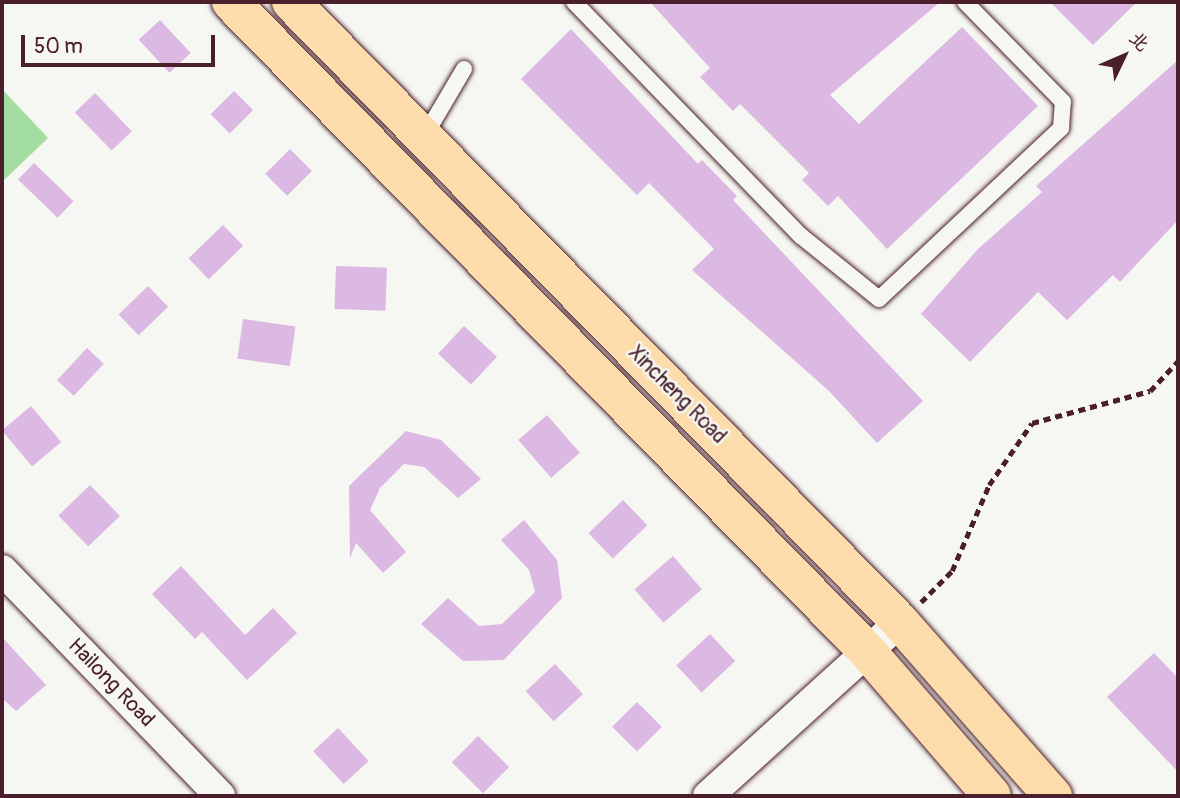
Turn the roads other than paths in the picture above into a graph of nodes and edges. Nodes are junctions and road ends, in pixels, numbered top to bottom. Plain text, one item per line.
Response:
1 (232, 2) edge
2 (291, 2) edge
3 (574, 2) edge
4 (965, 2) edge
5 (464, 69) dead end
6 (424, 137) junction
7 (2, 570) edge
8 (900, 622) junction
9 (867, 651) junction
10 (220, 796) edge
11 (708, 796) edge
12 (992, 796) edge
13 (1053, 796) edge

1 - 9 main road, Xincheng Road
2 - 6 main road, Xincheng Road
3 - 4 lane
5 - 6 lane
6 - 8 main road, Xincheng Road
7 - 10 street, Hailong Road
8 - 9 street
8 - 13 main road, Xincheng Road
9 - 11 street
9 - 12 main road, Xincheng Road

